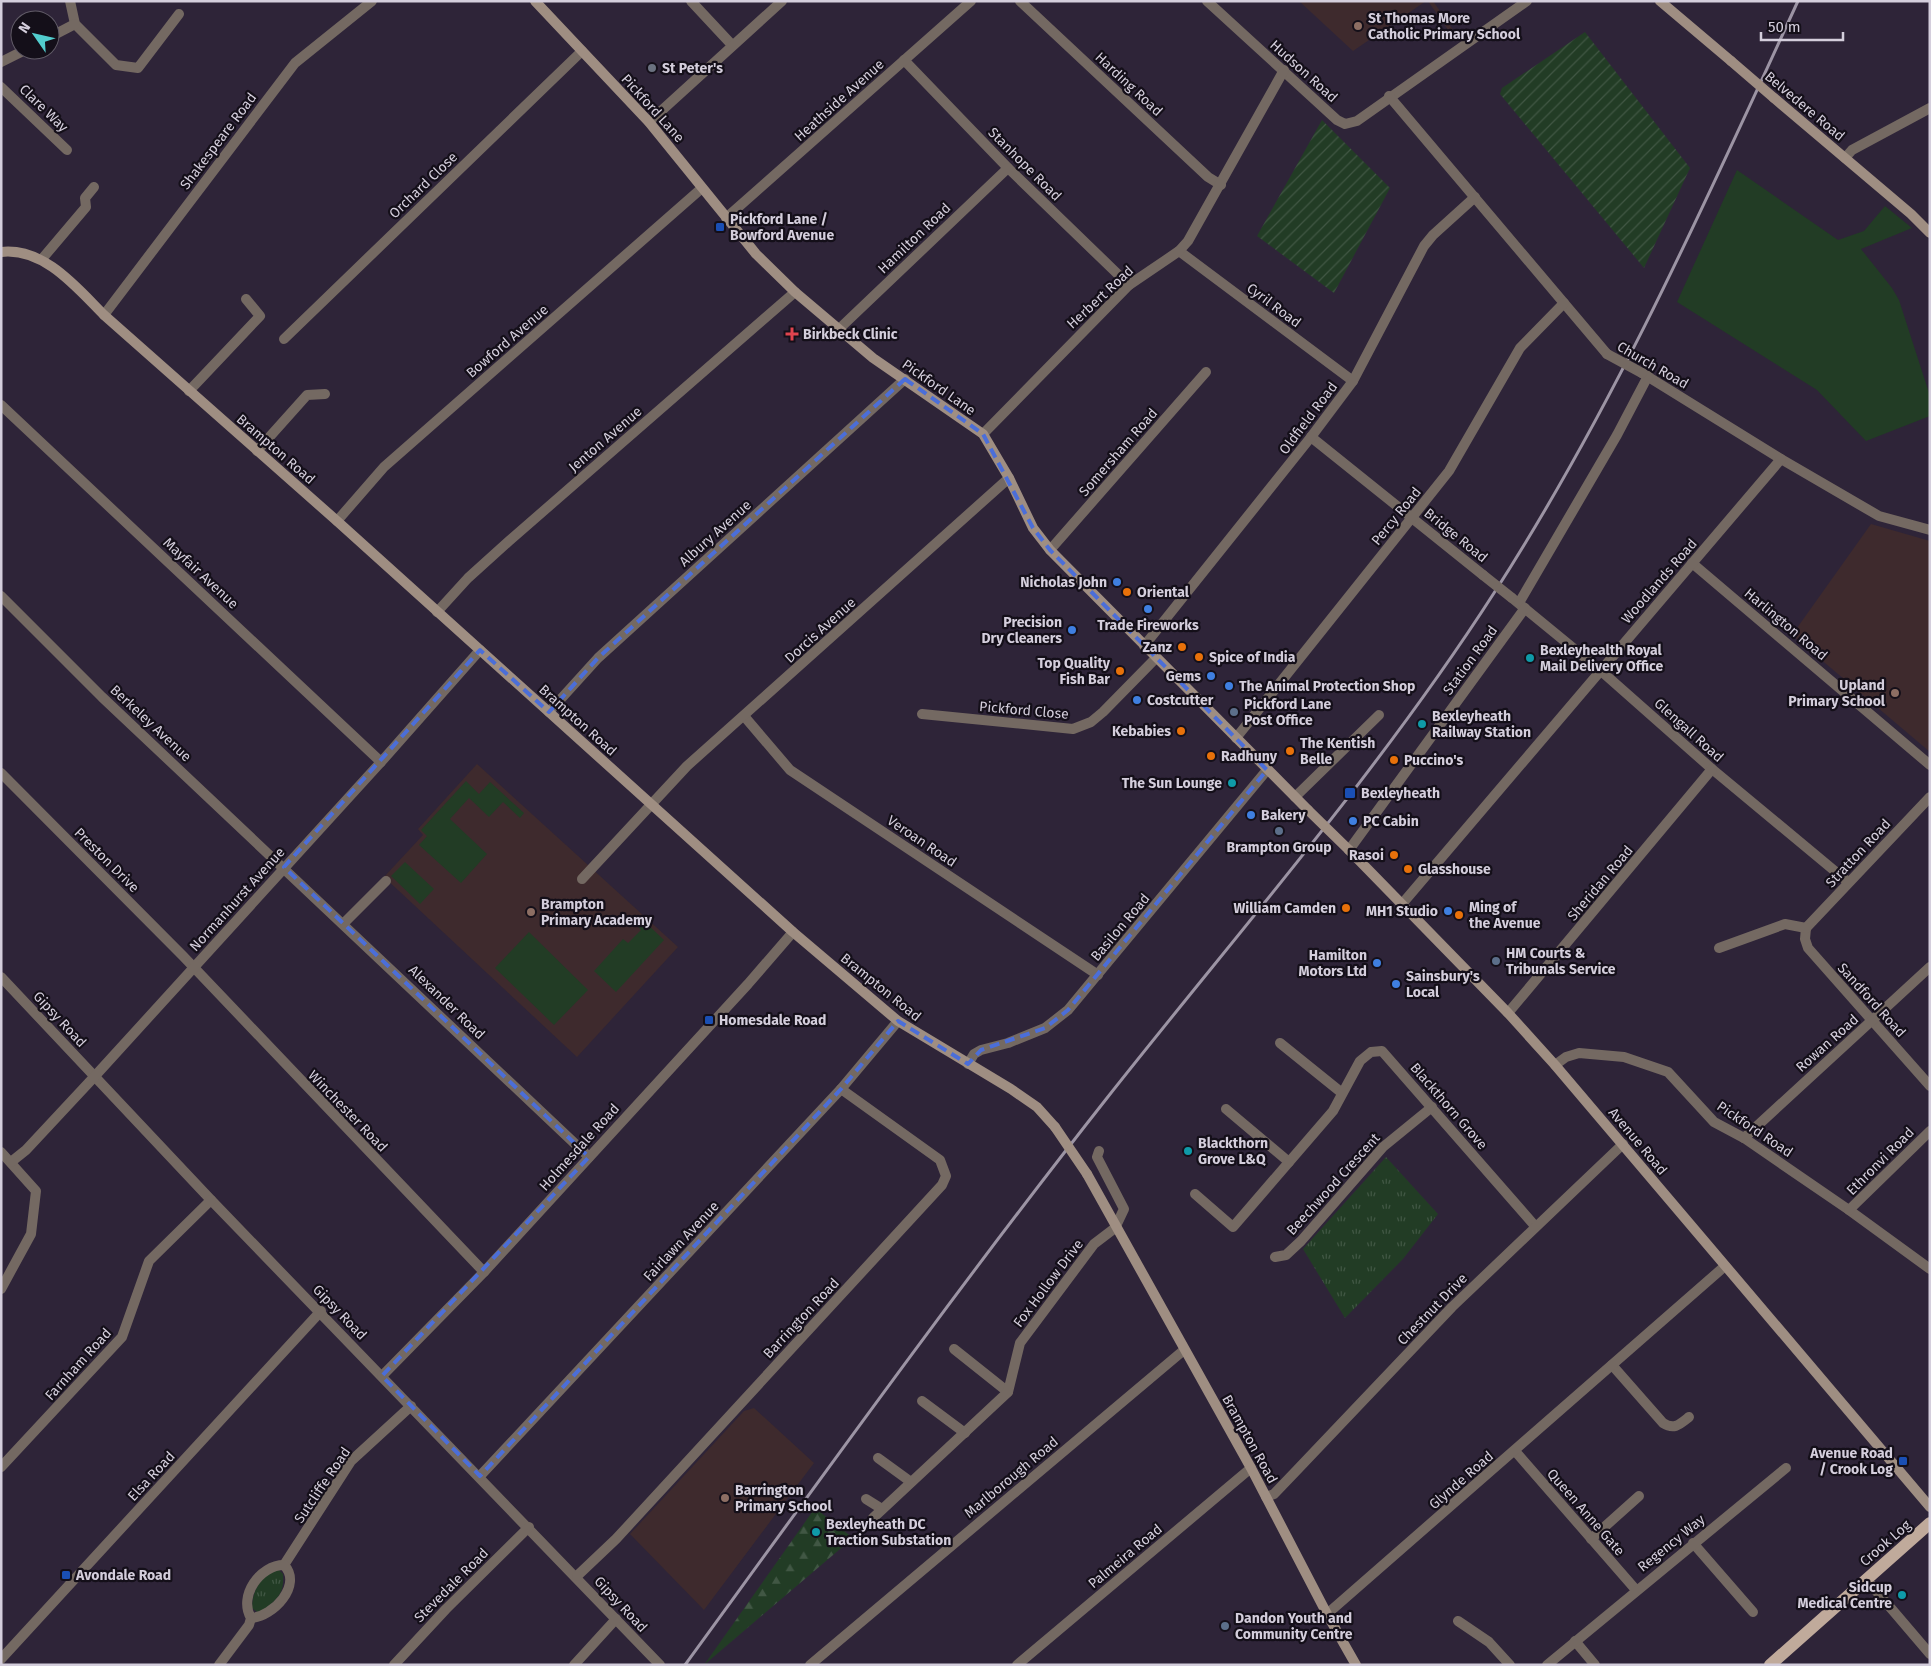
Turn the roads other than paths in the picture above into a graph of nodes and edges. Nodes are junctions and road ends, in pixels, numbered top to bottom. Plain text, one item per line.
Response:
1 (70, 1) edge
2 (352, 1) edge
3 (372, 1) edge
4 (535, 1) edge
5 (691, 1) edge
6 (782, 1) edge
7 (971, 1) edge
8 (1020, 1) edge
9 (1207, 1) edge
10 (1527, 1) edge
11 (1660, 1) edge
12 (361, 9) junction
13 (179, 14) dead end
14 (75, 24) junction
15 (60, 32) edge
16 (732, 46) junction
17 (582, 51) junction
18 (904, 60) junction
19 (1284, 70) junction
20 (1, 86) edge
21 (1389, 96) junction
22 (1930, 108) edge
23 (649, 122) junction
24 (68, 150) dead end
25 (1845, 158) junction
26 (1008, 168) junction
27 (1221, 185) junction
28 (94, 186) dead end
29 (702, 188) junction
30 (1475, 198) junction
31 (726, 218) junction
32 (1930, 233) edge
33 (1179, 251) junction
34 (1, 252) edge
35 (42, 259) junction
36 (1129, 285) junction
37 (795, 292) junction
38 (246, 299) dead end
39 (1564, 304) junction
40 (104, 315) junction
41 (839, 329) junction
42 (284, 339) dead end
43 (1206, 372) dead end
44 (1645, 375) junction
45 (905, 379) junction
46 (1353, 381) junction
47 (189, 392) junction
48 (325, 394) dead end
49 (1, 405) edge
50 (982, 434) junction
51 (1311, 437) junction
52 (258, 452) junction
53 (1781, 459) junction
54 (1009, 478) junction
55 (1412, 517) junction
56 (337, 521) junction
57 (1930, 530) edge
58 (1050, 550) junction
59 (1692, 563) junction
60 (1, 596) edge
61 (1519, 603) junction
62 (437, 612) junction
63 (1144, 646) junction
64 (480, 650) junction
65 (1156, 658) junction
66 (1600, 670) junction
67 (549, 712) junction
68 (922, 714) dead end
69 (1379, 715) dead end
70 (744, 716) junction
71 (1236, 738) junction
72 (381, 762) junction
73 (1930, 765) edge
74 (1712, 769) junction
75 (1267, 770) junction
76 (1, 772) edge
77 (1295, 797) junction
78 (1930, 797) edge
79 (651, 805) junction
80 (1308, 810) joint
81 (1349, 850) junction
82 (284, 867) junction
83 (582, 879) dead end
84 (386, 881) dead end
85 (1848, 882) junction
86 (1402, 904) junction
87 (344, 923) junction
88 (1806, 928) junction
89 (792, 932) junction
90 (1719, 948) dead end
91 (1930, 967) edge
92 (192, 968) junction
93 (1098, 975) junction
94 (1, 977) edge
95 (1508, 1013) junction
96 (1872, 1020) junction
97 (898, 1021) junction
98 (1280, 1044) dead end
99 (968, 1064) junction
100 (1555, 1065) junction
101 (94, 1076) junction
102 (1930, 1086) edge
103 (841, 1089) junction
104 (1342, 1093) junction
105 (1432, 1107) junction
106 (1226, 1109) dead end
107 (1930, 1131) edge
108 (1744, 1138) junction
109 (1623, 1144) junction
110 (1099, 1151) dead end
111 (1, 1152) edge
112 (589, 1156) junction
113 (11, 1162) junction
114 (1288, 1162) junction
115 (1195, 1194) dead end
116 (211, 1200) junction
117 (1849, 1210) junction
118 (1535, 1226) junction
119 (1115, 1228) junction
120 (1275, 1257) dead end
121 (1725, 1266) junction
122 (1930, 1269) edge
123 (484, 1272) junction
124 (1, 1289) edge
125 (320, 1311) junction
126 (954, 1349) dead end
127 (1184, 1350) junction
128 (1612, 1365) junction
129 (382, 1376) junction
130 (1008, 1392) junction
131 (922, 1401) dead end
132 (411, 1406) junction
133 (1689, 1417) dead end
134 (965, 1433) junction
135 (1515, 1451) junction
136 (878, 1458) dead end
137 (1, 1467) edge
138 (1251, 1468) junction
139 (1786, 1468) dead end
140 (480, 1476) junction
141 (911, 1482) junction
142 (1639, 1496) dead end
143 (1266, 1497) junction
144 (866, 1499) dead end
145 (1930, 1507) edge
146 (882, 1509) junction
147 (872, 1518) dead end
148 (1930, 1523) edge
149 (529, 1527) junction
150 (1591, 1539) junction
151 (1693, 1543) junction
152 (284, 1564) junction
153 (576, 1576) junction
154 (1866, 1579) junction
155 (1636, 1590) junction
156 (1753, 1612) dead end
157 (1327, 1614) junction
158 (251, 1618) junction
159 (616, 1619) junction
160 (1458, 1621) dead end
161 (1576, 1641) junction
162 (1930, 1654) edge
163 (1, 1659) edge
164 (219, 1665) edge
165 (394, 1665) edge
166 (574, 1665) edge
167 (660, 1665) edge
168 (810, 1665) edge
169 (1017, 1665) edge
170 (1356, 1665) edge
171 (1510, 1665) edge
172 (1547, 1665) edge
173 (1595, 1665) edge
174 (1770, 1665) edge

1 - 14 street
2 - 12 street
3 - 12 street, Shakespeare Road
4 - 17 street, Pickford Lane
5 - 16 street
6 - 16 street
7 - 18 street, Heathside Avenue
8 - 27 street, Harding Road
9 - 19 street, Hudson Road
10 - 21 street
11 - 25 street, Belvedere Road, bridge
12 - 40 street, Shakespeare Road
13 - 14 street
14 - 15 street
16 - 23 street
17 - 23 street, Pickford Lane
17 - 42 street, Orchard Close
18 - 26 street, Stanhope Road
18 - 31 street, Heathside Avenue
19 - 21 street, Hudson Road
19 - 27 street, Herbert Road
20 - 24 street, Clare Way
21 - 30 street, Church Road
22 - 25 street
23 - 29 street, Pickford Lane
25 - 32 street, Belvedere Road
26 - 36 street, Stanhope Road
26 - 41 street, Hamilton Road
27 - 33 street, Herbert Road
28 - 35 street
29 - 31 street, Pickford Lane
29 - 56 street, Bowford Avenue
30 - 39 street, Church Road
30 - 46 street, Oldfield Road
31 - 37 street, Pickford Lane
33 - 36 street, Herbert Road
33 - 46 street, Cyril Road
34 - 35 street, Brampton Road
35 - 40 street, Brampton Road
36 - 50 street, Herbert Road
37 - 41 street, Pickford Lane
37 - 62 street, Jenton Avenue
38 - 47 street
39 - 44 street, Church Road, bridge
39 - 55 street, Percy Road
40 - 47 street, Brampton Road
41 - 45 street, Pickford Lane
43 - 58 street, Somersham Road
44 - 53 street, Church Road
44 - 61 street, Station Road
45 - 50 street, Pickford Lane
45 - 67 street, Albury Avenue
46 - 51 street, Oldfield Road
47 - 52 street, Brampton Road
48 - 52 street
49 - 72 street, Mayfair Avenue
50 - 54 street, Pickford Lane
51 - 55 street, Bridge Road
51 - 63 street, Oldfield Road
52 - 56 street, Brampton Road
53 - 57 street, Church Road
53 - 59 street, Woodlands Road
54 - 58 street, Pickford Lane
54 - 70 street, Dorcis Avenue
55 - 61 street, Bridge Road, bridge
55 - 71 street, Percy Road
56 - 62 street, Brampton Road
58 - 63 street, Pickford Lane
59 - 66 street, Woodlands Road
59 - 73 street, Harlington Road
60 - 82 street, Berkeley Avenue
61 - 66 street, Glengall Road
61 - 81 street, Station Road
62 - 64 street, Brampton Road
63 - 65 street, Pickford Lane
64 - 67 street, Brampton Road
64 - 72 street, Normanhurst Avenue
65 - 68 street, Pickford Close
65 - 71 street, Pickford Lane
66 - 74 street, Glengall Road
66 - 86 street, Woodlands Road
67 - 79 street, Brampton Road
69 - 77 street
70 - 79 street, Dorcis Avenue
70 - 93 street, Veroan Road
71 - 75 street, Pickford Lane
72 - 82 street, Normanhurst Avenue
74 - 85 street, Glengall Road
74 - 95 street, Sheridan Road
75 - 77 street, Pickford Lane
75 - 93 street, Basilon Road
76 - 92 street, Preston Drive
77 - 80 street, Pickford Lane
78 - 85 street, Stratton Road
79 - 83 street, Dorcis Avenue
79 - 89 street, Brampton Road
80 - 81 street, Avenue Road, bridge
81 - 86 street, Avenue Road
82 - 87 street, Alexander Road
82 - 92 street, Normanhurst Avenue
84 - 87 street
85 - 88 street, Stratton Road
86 - 95 street, Avenue Road
87 - 112 street, Alexander Road
88 - 90 street
88 - 96 street, Sandford Road
89 - 97 street, Brampton Road
89 - 112 street, Holmesdale Road
91 - 96 street, Rowan Road
92 - 101 street, Normanhurst Avenue
92 - 123 street, Winchester Road
93 - 99 street, Basilon Road
94 - 101 street, Gipsy Road
95 - 100 street, Avenue Road
96 - 102 street, Sandford Road
96 - 108 street, Rowan Road
97 - 99 street, Brampton Road
97 - 103 street, Fairlawn Avenue
98 - 104 street
99 - 119 street, Brampton Road, bridge
100 - 108 street, Pickford Road
100 - 109 street, Avenue Road
101 - 113 street, Normanhurst Avenue
101 - 116 street, Gipsy Road
103 - 140 street, Fairlawn Avenue
103 - 153 street, Barrington Road
104 - 105 street, Blackthorn Grove
104 - 114 street, Blackthorn Grove
105 - 118 street, Blackthorn Grove
105 - 120 street, Beechwood Crescent
106 - 114 street
107 - 117 street, Ethronvi Road
108 - 117 street, Pickford Road
109 - 118 street, Chestnut Drive
109 - 121 street, Avenue Road
110 - 119 street
111 - 113 street
112 - 123 street, Holmesdale Road
113 - 124 street
114 - 115 street, Blackthorn Grove
116 - 125 street, Gipsy Road
116 - 137 street, Farnham Road
117 - 122 street, Pickford Road
118 - 143 street, Chestnut Drive
119 - 127 street, Brampton Road
119 - 130 street, Fox Hollow Drive
121 - 128 street, Glynde Road
121 - 145 street, Avenue Road
123 - 129 street, Holmesdale Road
125 - 129 street, Gipsy Road
125 - 163 street, Elsa Road
126 - 130 street
127 - 138 street, Brampton Road
127 - 168 street, Marlborough Road
128 - 133 street
128 - 135 street, Glynde Road
129 - 132 street, Gipsy Road
130 - 134 street
131 - 134 street
132 - 140 street, Gipsy Road
132 - 152 street, Sutcliffe Road
134 - 141 street
135 - 150 street, Queen Anne Gate
135 - 157 street, Glynde Road
136 - 141 street
138 - 143 street, Brampton Road
138 - 169 street, Palmeira Road
139 - 151 street, Regency Way
140 - 149 street, Gipsy Road
141 - 146 street
142 - 150 street
143 - 157 street, Brampton Road
144 - 146 street
146 - 147 street
148 - 154 main road, Crook Log
149 - 153 street, Gipsy Road
149 - 165 street, Stevedale Road
150 - 155 street, Queen Anne Gate
151 - 155 street, Regency Way
151 - 156 street
152 - 158 street
152 - 158 street
153 - 159 street, Gipsy Road
154 - 162 street
154 - 174 main road, Crook Log
155 - 161 street, Regency Way
157 - 170 street, Brampton Road
158 - 164 street
159 - 166 street
159 - 167 street, Gipsy Road
160 - 171 street
161 - 172 street, Regency Way
161 - 173 street

